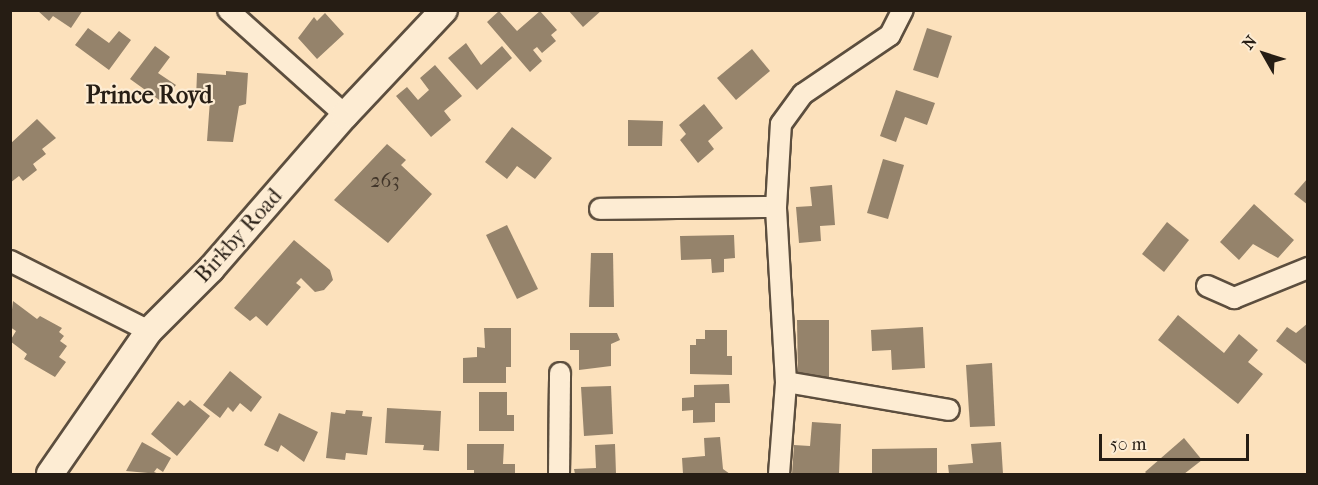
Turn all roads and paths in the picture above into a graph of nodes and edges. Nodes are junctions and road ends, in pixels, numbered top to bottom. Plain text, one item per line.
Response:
1 (228, 10) edge
2 (444, 10) edge
3 (903, 10) edge
4 (345, 115) junction
5 (776, 207) junction
6 (600, 209) dead end
7 (10, 261) edge
8 (1308, 268) edge
9 (1207, 286) dead end
10 (149, 332) junction
11 (560, 373) dead end
12 (786, 382) junction
13 (949, 410) dead end
14 (50, 474) edge
15 (559, 474) edge
16 (779, 474) edge

1 - 4 street
2 - 4 street, Birkby Road
3 - 5 street
4 - 10 street, Birkby Road
5 - 6 street
5 - 12 street
7 - 10 street
8 - 9 street
10 - 14 street, Birkby Road
11 - 15 street
12 - 13 street
12 - 16 street

